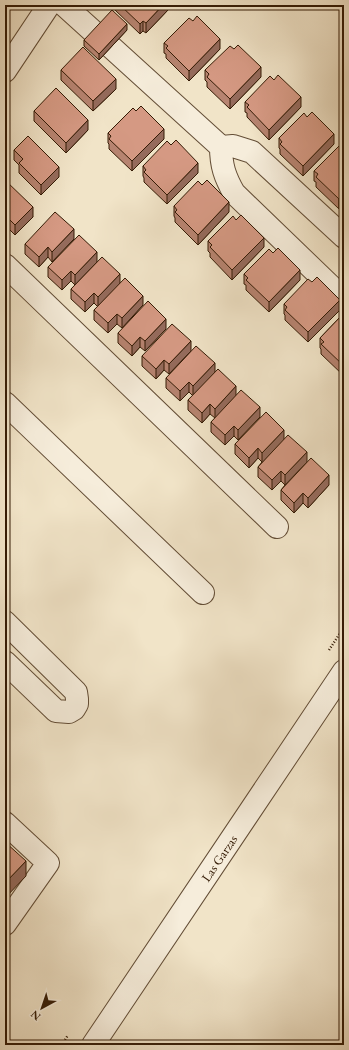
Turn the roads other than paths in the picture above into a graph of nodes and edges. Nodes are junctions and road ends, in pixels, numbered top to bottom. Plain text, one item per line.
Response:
1 (49, 5) edge
2 (64, 5) edge
3 (5, 71) edge
4 (221, 147) junction
5 (344, 237) edge
6 (5, 266) edge
7 (344, 299) edge
8 (5, 403) edge
9 (277, 527) dead end
10 (203, 592) dead end
11 (5, 622) edge
12 (5, 662) edge
13 (344, 671) edge
14 (5, 823) edge
15 (5, 924) edge
16 (93, 1045) edge

1 - 3 street
2 - 4 street
4 - 5 street
4 - 7 street
6 - 9 street
8 - 10 street
11 - 12 street
13 - 16 street, Las Garzas
14 - 15 street

